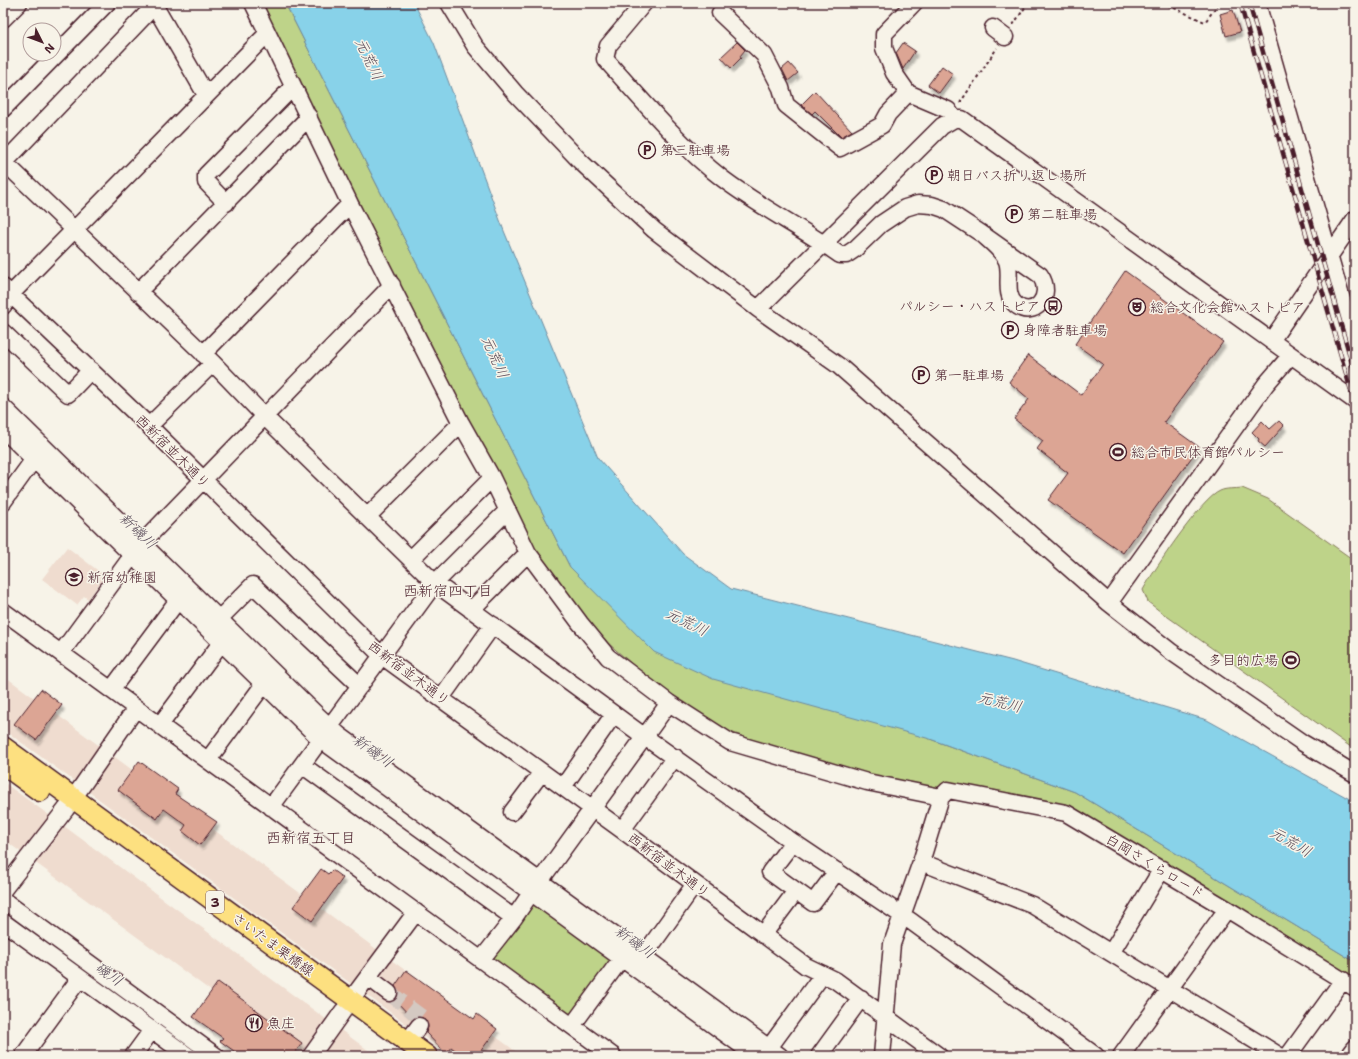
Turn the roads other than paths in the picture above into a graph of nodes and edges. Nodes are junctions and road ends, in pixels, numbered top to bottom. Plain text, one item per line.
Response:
1 (19, 3) edge
2 (107, 3) edge
3 (252, 3) edge
4 (449, 3) edge
5 (644, 3) edge
6 (914, 3) edge
7 (1257, 3) edge
8 (154, 4) edge
9 (720, 13) dead end
10 (3, 19) edge
11 (267, 34) junction
12 (293, 87) junction
13 (908, 93) junction
14 (206, 95) junction
15 (3, 109) edge
16 (309, 117) junction
17 (954, 119) junction
18 (3, 162) edge
19 (226, 203) junction
20 (350, 204) junction
21 (1355, 219) edge
22 (74, 230) junction
23 (982, 234) junction
24 (824, 244) junction
25 (1330, 254) junction
26 (1040, 275) junction
27 (1009, 283) junction
28 (392, 286) junction
29 (138, 292) junction
30 (6, 296) edge
31 (758, 309) junction
32 (3, 332) edge
33 (1271, 341) junction
34 (1355, 345) edge
35 (1291, 354) junction
36 (208, 358) junction
37 (91, 370) junction
38 (1355, 401) edge
39 (3, 407) edge
40 (265, 417) junction
41 (461, 423) junction
42 (149, 426) junction
43 (3, 429) edge
44 (34, 458) junction
45 (492, 478) junction
46 (202, 480) junction
47 (3, 502) edge
48 (507, 511) junction
49 (367, 516) junction
50 (142, 543) junction
51 (528, 553) junction
52 (132, 556) junction
53 (411, 559) junction
54 (435, 583) junction
55 (178, 600) junction
56 (1108, 603) junction
57 (472, 610) junction
58 (3, 611) edge
59 (219, 619) junction
60 (493, 626) junction
61 (222, 643) junction
62 (61, 653) junction
63 (382, 656) junction
64 (264, 684) junction
65 (360, 686) junction
66 (112, 690) junction
67 (441, 698) junction
68 (669, 703) junction
69 (136, 708) junction
70 (614, 714) junction
71 (160, 725) junction
72 (325, 733) junction
73 (645, 737) junction
74 (3, 747) edge
75 (675, 757) junction
76 (208, 760) junction
77 (3, 764) edge
78 (302, 764) junction
79 (542, 772) junction
80 (1355, 774) edge
81 (563, 786) junction
82 (941, 797) junction
83 (69, 804) junction
84 (271, 807) junction
85 (592, 810) junction
86 (512, 812) dead end
87 (622, 830) junction
88 (793, 842) junction
89 (921, 862) junction
90 (1162, 869) junction
91 (837, 871) junction
92 (695, 884) junction
93 (535, 887) junction
94 (3, 890) edge
95 (796, 891) junction
96 (3, 900) edge
97 (1227, 909) junction
98 (416, 912) junction
99 (902, 915) junction
100 (514, 918) junction
101 (4, 926) edge
102 (763, 935) junction
103 (1111, 953) junction
104 (643, 957) junction
105 (621, 959) junction
106 (481, 960) junction
107 (823, 974) junction
108 (368, 977) junction
109 (80, 978) junction
110 (1349, 984) edge
111 (1169, 988) junction
112 (390, 993) tunnel mouth
113 (861, 998) junction
114 (347, 1006) junction
115 (885, 1016) junction
116 (419, 1026) dead end
117 (572, 1026) junction
118 (152, 1030) junction
119 (1355, 1048) edge
120 (406, 1049) edge
121 (767, 1054) edge
122 (23, 1056) edge
123 (133, 1056) edge
124 (188, 1056) edge
125 (216, 1056) edge
126 (311, 1056) edge
127 (427, 1056) edge
128 (613, 1056) edge
129 (819, 1056) edge
130 (882, 1056) edge
131 (939, 1056) edge
132 (1096, 1056) edge
133 (1121, 1056) edge
134 (1280, 1056) edge
135 (1288, 1056) edge
136 (1349, 1056) edge

1 - 10 street
2 - 15 street
3 - 11 street
4 - 31 street
5 - 24 street
6 - 13 street
7 - 25 street
8 - 14 street
8 - 18 street
9 - 13 street
11 - 12 street
11 - 14 street
12 - 16 street
12 - 19 street
13 - 17 street
14 - 22 street
16 - 19 street
16 - 20 street
17 - 24 street
17 - 33 street
18 - 22 street
19 - 29 street
20 - 28 street
20 - 36 street
21 - 25 street
22 - 29 street
22 - 30 street
23 - 24 street
23 - 26 street
23 - 27 street
24 - 31 street
25 - 33 street
25 - 34 street
26 - 27 street
26 - 27 street
28 - 40 street
28 - 41 street
29 - 36 street
30 - 37 street, 西新宿並木通り
31 - 56 street
32 - 37 street
33 - 35 street
35 - 38 street
35 - 56 street
36 - 40 street
36 - 42 street
37 - 42 street, 西新宿並木通り
39 - 50 street
40 - 46 street
40 - 49 street
41 - 45 street
41 - 49 street
42 - 46 street, 西新宿並木通り
43 - 44 street
44 - 47 street
44 - 52 street
45 - 48 street
45 - 53 street
46 - 50 street
46 - 63 street, 西新宿並木通り
48 - 51 street
48 - 54 street
49 - 53 street
50 - 59 street
51 - 57 street
51 - 68 street
52 - 55 street
52 - 62 street
53 - 54 street
54 - 57 street
54 - 63 street
55 - 61 street
55 - 66 street
56 - 80 street
57 - 60 street
58 - 62 street
59 - 65 street
59 - 72 street
60 - 67 street
60 - 70 street
61 - 64 street
61 - 71 street
62 - 66 street
63 - 65 street
63 - 67 street, 西新宿並木通り
64 - 72 street
64 - 76 street
65 - 72 street
66 - 69 street
67 - 79 street, 西新宿並木通り
68 - 73 street
68 - 82 street
69 - 71 street
69 - 83 street
70 - 73 street
70 - 81 street
71 - 76 street
72 - 78 street
72 - 93 street
73 - 75 street
73 - 85 street
74 - 83 main road, さいたま栗橋線 / 3
75 - 87 street
75 - 88 street
76 - 84 street
77 - 83 main road, さいたま栗橋線 / 3
78 - 84 street
78 - 100 street
79 - 81 street, 西新宿並木通り
79 - 86 street
81 - 85 street, 西新宿並木通り
82 - 89 street
82 - 90 street, 白岡さくらロード
83 - 94 street
83 - 114 main road, さいたま栗橋線 / 3
84 - 98 street
85 - 87 street, 西新宿並木通り
85 - 93 street
87 - 92 street, 西新宿並木通り
88 - 91 street
88 - 95 street
89 - 99 street
89 - 103 street
90 - 97 street, 白岡さくらロード
90 - 103 street
91 - 95 street
91 - 99 street
92 - 102 street, 西新宿並木通り
92 - 104 street
93 - 100 street
93 - 104 street
93 - 105 street
95 - 102 street
96 - 125 street
97 - 110 street, 白岡さくらロード
97 - 111 street
98 - 106 street
98 - 108 street
99 - 115 street
99 - 132 street
100 - 106 street
101 - 109 street
102 - 107 street, 西新宿並木通り
103 - 111 street
104 - 121 street
105 - 117 street
105 - 121 street
106 - 117 street
107 - 113 street, 西新宿並木通り
107 - 121 street
108 - 112 street
108 - 114 street
109 - 118 street
109 - 122 street
110 - 135 street
111 - 133 street
111 - 134 street
113 - 115 street, 西新宿並木通り
113 - 129 street
114 - 120 main road, さいたま栗橋線 / 3
114 - 126 street
115 - 130 street
115 - 131 street, 西新宿並木通り
116 - 120 street
117 - 128 street
118 - 123 street
118 - 124 street
119 - 136 street
120 - 127 main road, さいたま栗橋線 / 3

